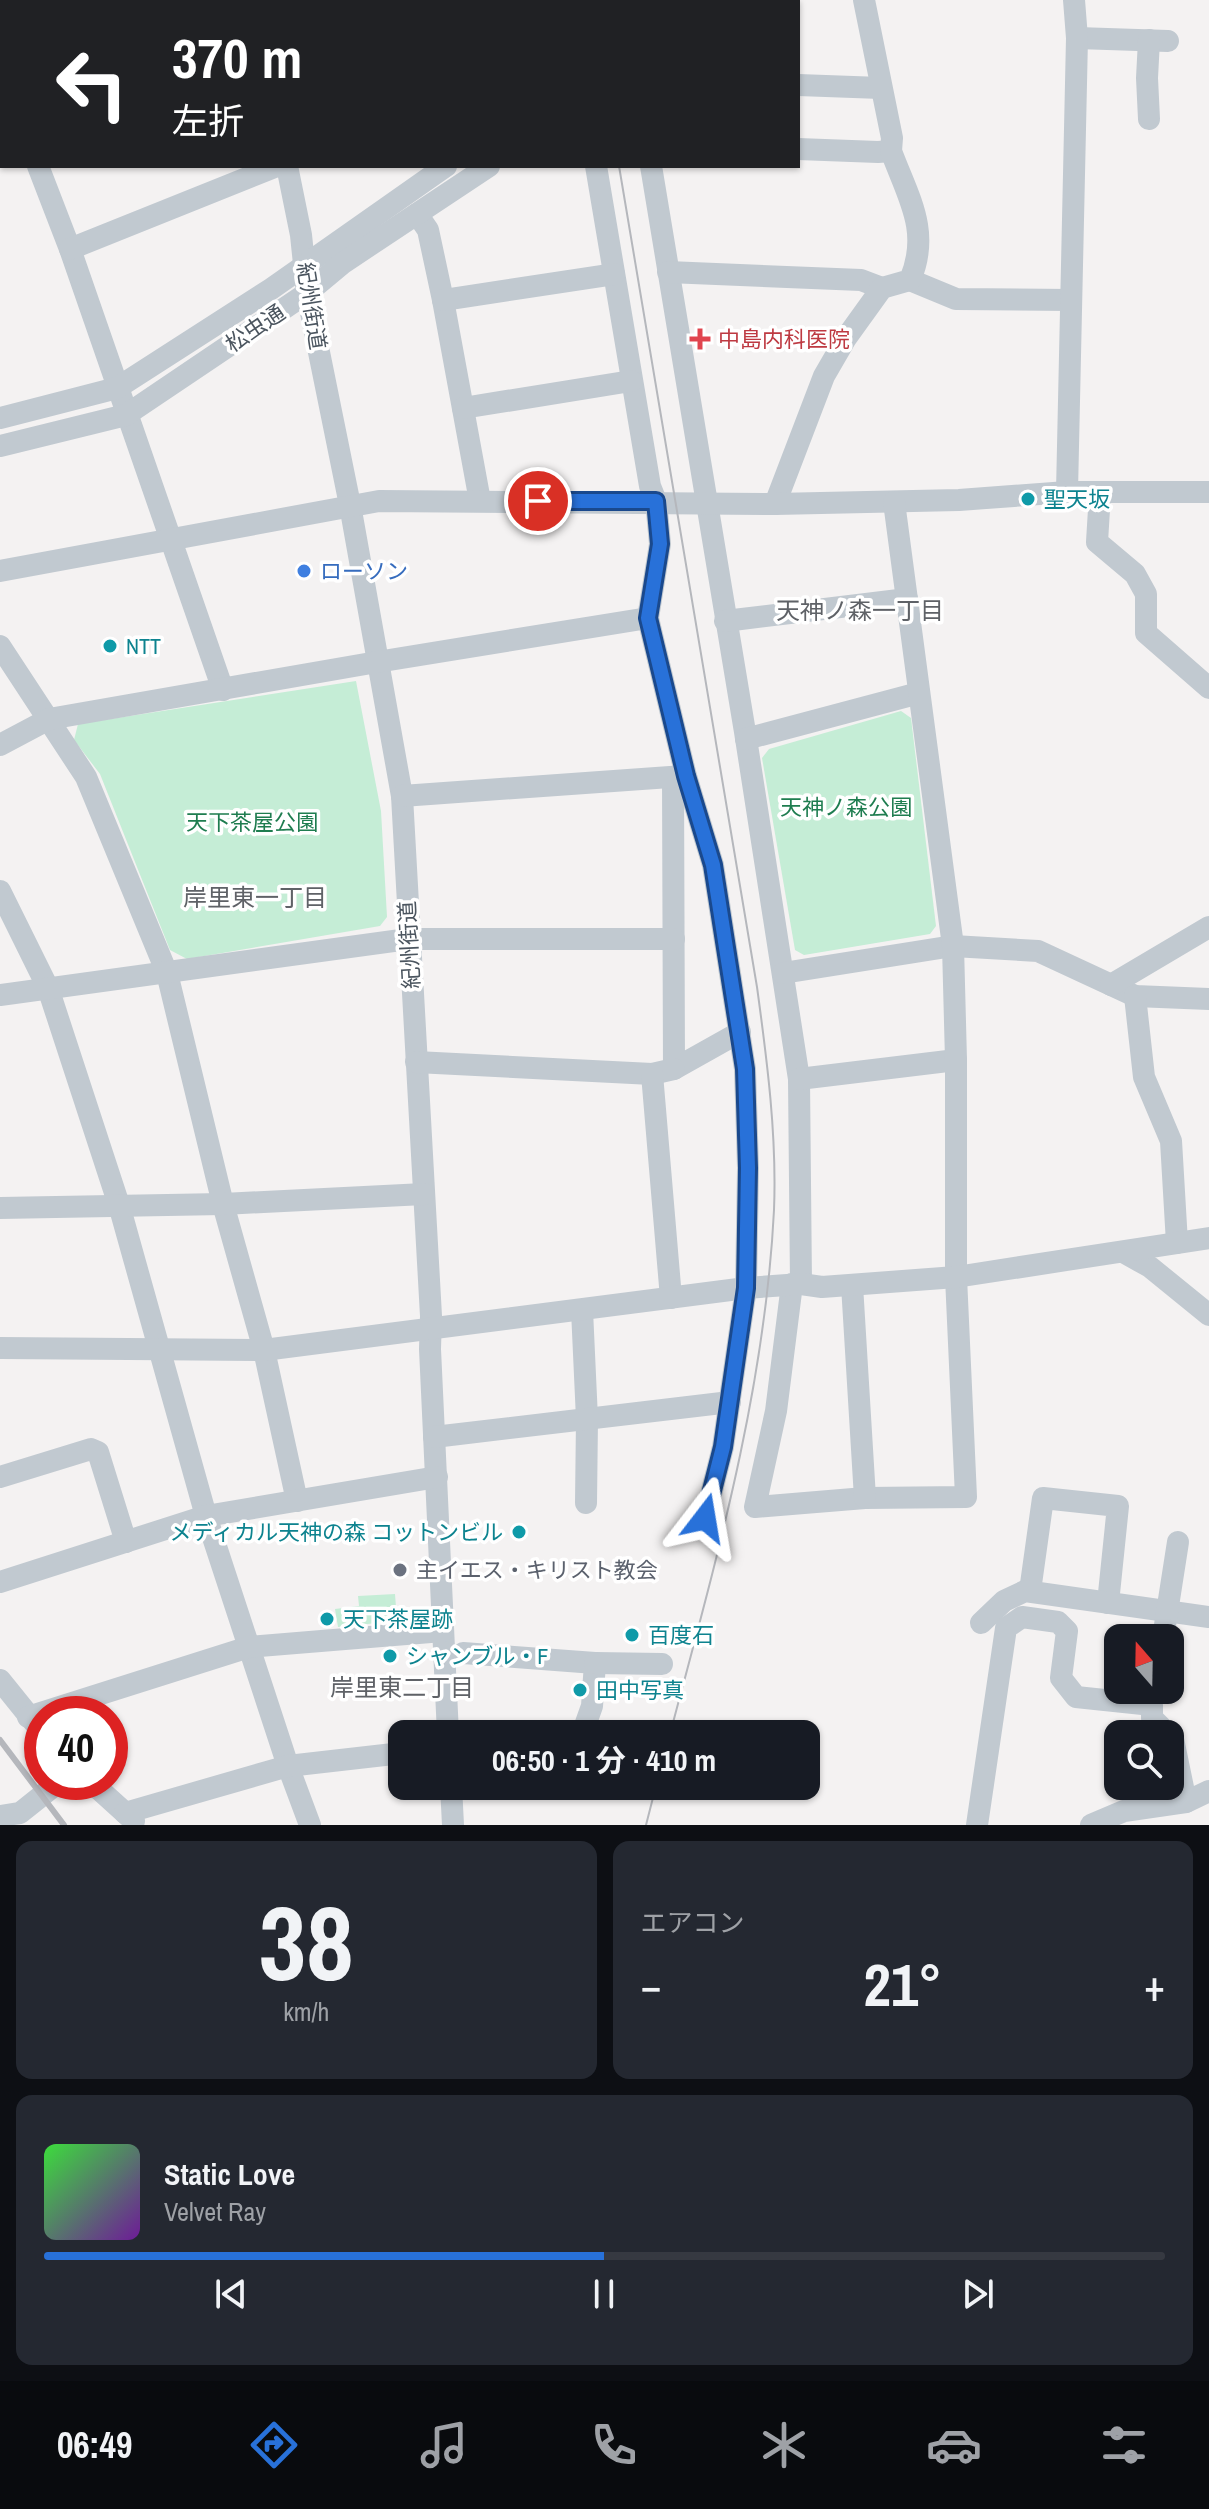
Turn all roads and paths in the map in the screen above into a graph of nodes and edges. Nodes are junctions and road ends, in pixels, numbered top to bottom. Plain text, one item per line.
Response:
1 (864, 0) edge
2 (1074, 0) edge
3 (1077, 38) junction
4 (800, 85) edge
5 (881, 88) junction
6 (1149, 119) dead end
7 (800, 149) edge
8 (891, 151) junction
9 (39, 168) edge
10 (272, 168) edge
11 (287, 168) edge
12 (486, 168) edge
13 (596, 168) edge
14 (651, 168) edge
15 (421, 173) edge
16 (417, 214) junction
17 (70, 249) junction
18 (305, 263) junction
19 (668, 272) junction
20 (614, 274) junction
21 (910, 280) junction
22 (882, 288) junction
23 (307, 293) junction
24 (443, 300) junction
25 (1071, 300) junction
26 (631, 381) junction
27 (117, 388) junction
28 (463, 408) junction
29 (126, 415) junction
30 (0, 418) edge
31 (0, 446) edge
32 (1067, 492) junction
33 (1209, 492) edge
34 (1100, 493) junction
35 (480, 501) junction
36 (656, 501) junction
37 (707, 502) junction
38 (894, 502) junction
39 (775, 504) junction
40 (350, 505) junction
41 (169, 538) junction
42 (0, 571) edge
43 (907, 599) junction
44 (648, 618) junction
45 (725, 621) junction
46 (0, 646) edge
47 (377, 662) junction
48 (1209, 688) edge
49 (223, 690) junction
50 (919, 693) junction
51 (49, 719) junction
52 (746, 739) junction
53 (0, 745) edge
54 (679, 777) junction
55 (402, 796) junction
56 (0, 891) edge
57 (1209, 927) edge
58 (408, 939) junction
59 (674, 939) junction
60 (953, 946) junction
61 (167, 973) junction
62 (783, 973) junction
63 (1111, 985) junction
64 (48, 988) junction
65 (0, 995) edge
66 (1135, 996) junction
67 (1209, 999) edge
68 (740, 1032) junction
69 (956, 1060) junction
70 (416, 1062) junction
71 (674, 1069) junction
72 (652, 1074) junction
73 (799, 1079) junction
74 (424, 1194) junction
75 (223, 1204) junction
76 (119, 1205) junction
77 (0, 1208) edge
78 (1209, 1238) edge
79 (1177, 1243) junction
80 (1123, 1252) junction
81 (956, 1277) junction
82 (797, 1284) junction
83 (852, 1285) junction
84 (746, 1288) junction
85 (671, 1298) junction
86 (582, 1310) junction
87 (1209, 1315) edge
88 (429, 1330) junction
89 (0, 1348) edge
90 (160, 1349) junction
91 (264, 1350) junction
92 (730, 1402) junction
93 (587, 1419) junction
94 (434, 1437) junction
95 (0, 1477) edge
96 (437, 1477) junction
97 (865, 1498) junction
98 (297, 1501) junction
99 (586, 1503) dead end
100 (206, 1516) junction
101 (705, 1518) dead end
102 (126, 1542) junction
103 (1178, 1542) dead end
104 (0, 1582) edge
105 (1030, 1591) junction
106 (1108, 1603) junction
107 (1168, 1611) junction
108 (1209, 1617) edge
109 (981, 1623) dead end
110 (1166, 1624) edge
111 (443, 1631) junction
112 (249, 1647) junction
113 (463, 1653) dead end
114 (595, 1663) junction
115 (662, 1664) dead end
116 (0, 1680) edge
117 (113, 1696) edge
118 (1104, 1697) edge
119 (24, 1710) edge
120 (447, 1720) edge
121 (587, 1720) edge
122 (388, 1755) edge
123 (288, 1766) junction
124 (1209, 1791) edge
125 (1184, 1792) edge
126 (36, 1800) edge
127 (111, 1800) edge
128 (452, 1800) edge
129 (1186, 1802) junction
130 (0, 1816) edge
131 (132, 1819) edge
132 (310, 1825) edge
133 (453, 1825) edge
134 (977, 1825) edge
135 (1091, 1825) edge

1 - 5 street
2 - 3 street
3 - 6 street
3 - 25 street
4 - 5 street
5 - 8 street
7 - 8 street
8 - 21 street
9 - 17 street
10 - 17 street
11 - 18 street, 紀州街道
12 - 16 street, 松虫通
13 - 20 street
14 - 19 street
15 - 18 street, 松虫通
16 - 23 street, 松虫通
16 - 24 street
17 - 27 street
18 - 23 street, 紀州街道
18 - 27 street, 松虫通
19 - 22 street
19 - 37 street
20 - 24 street
20 - 26 street
21 - 22 street
21 - 25 street
22 - 39 street
23 - 29 street, 松虫通
23 - 40 street, 紀州街道
24 - 28 street
25 - 32 street
26 - 28 street
26 - 36 street
27 - 29 street
27 - 30 street, 松虫通
28 - 35 street
29 - 31 street, 松虫通
29 - 41 street
32 - 34 street
32 - 38 street
33 - 34 street
34 - 48 street
35 - 36 street
35 - 40 street
36 - 37 street
36 - 44 street
37 - 39 street
37 - 45 street
38 - 39 street
38 - 43 street
40 - 41 street
40 - 47 street, 紀州街道
41 - 42 street
41 - 49 street
43 - 45 street
43 - 50 street
44 - 47 street
44 - 54 street
45 - 52 street
46 - 51 street
47 - 49 street
47 - 55 street, 紀州街道
49 - 51 street
50 - 52 street
50 - 60 street
51 - 53 street
51 - 61 street
52 - 62 street
54 - 55 street
54 - 59 street
54 - 68 street
55 - 58 street, 紀州街道
56 - 64 street
57 - 63 street
58 - 59 street
58 - 61 street
58 - 70 street, 紀州街道
59 - 71 street
60 - 62 street
60 - 63 street
60 - 69 street
61 - 64 street
61 - 75 street
62 - 73 street
63 - 66 street
64 - 65 street
64 - 76 street
66 - 67 street
66 - 79 street
68 - 71 street
68 - 84 street
69 - 73 street
69 - 81 street
70 - 72 street
70 - 74 street, 紀州街道
71 - 72 street
72 - 85 street
73 - 82 street
74 - 75 street
74 - 88 street, 紀州街道
75 - 76 street
75 - 91 street
76 - 77 street
76 - 90 street
78 - 79 street
79 - 80 street
80 - 81 street
80 - 87 street
81 - 83 street
81 - 97 street
82 - 83 street
82 - 84 street
82 - 97 street
83 - 97 street
84 - 85 street
84 - 92 street
85 - 86 street
86 - 88 street
86 - 93 street
88 - 91 street
88 - 94 street, 紀州街道
89 - 90 street
90 - 91 street
90 - 100 street
91 - 98 street
92 - 93 street
92 - 101 street
93 - 94 street
93 - 99 street
94 - 96 street, 紀州街道
95 - 102 street
96 - 98 street
96 - 111 street, 紀州街道
98 - 100 street
100 - 102 street
100 - 112 street
102 - 104 street
103 - 107 street
105 - 106 street
105 - 106 street
105 - 109 street
106 - 107 street
107 - 108 street
107 - 110 street
111 - 112 street
111 - 120 street, 紀州街道
112 - 117 street
112 - 123 street
113 - 114 street
114 - 115 street
114 - 121 street
116 - 119 street
118 - 134 street
122 - 123 street
123 - 131 street
123 - 132 street
124 - 129 street
125 - 129 street
126 - 130 street
127 - 131 street
128 - 133 street
129 - 135 street

